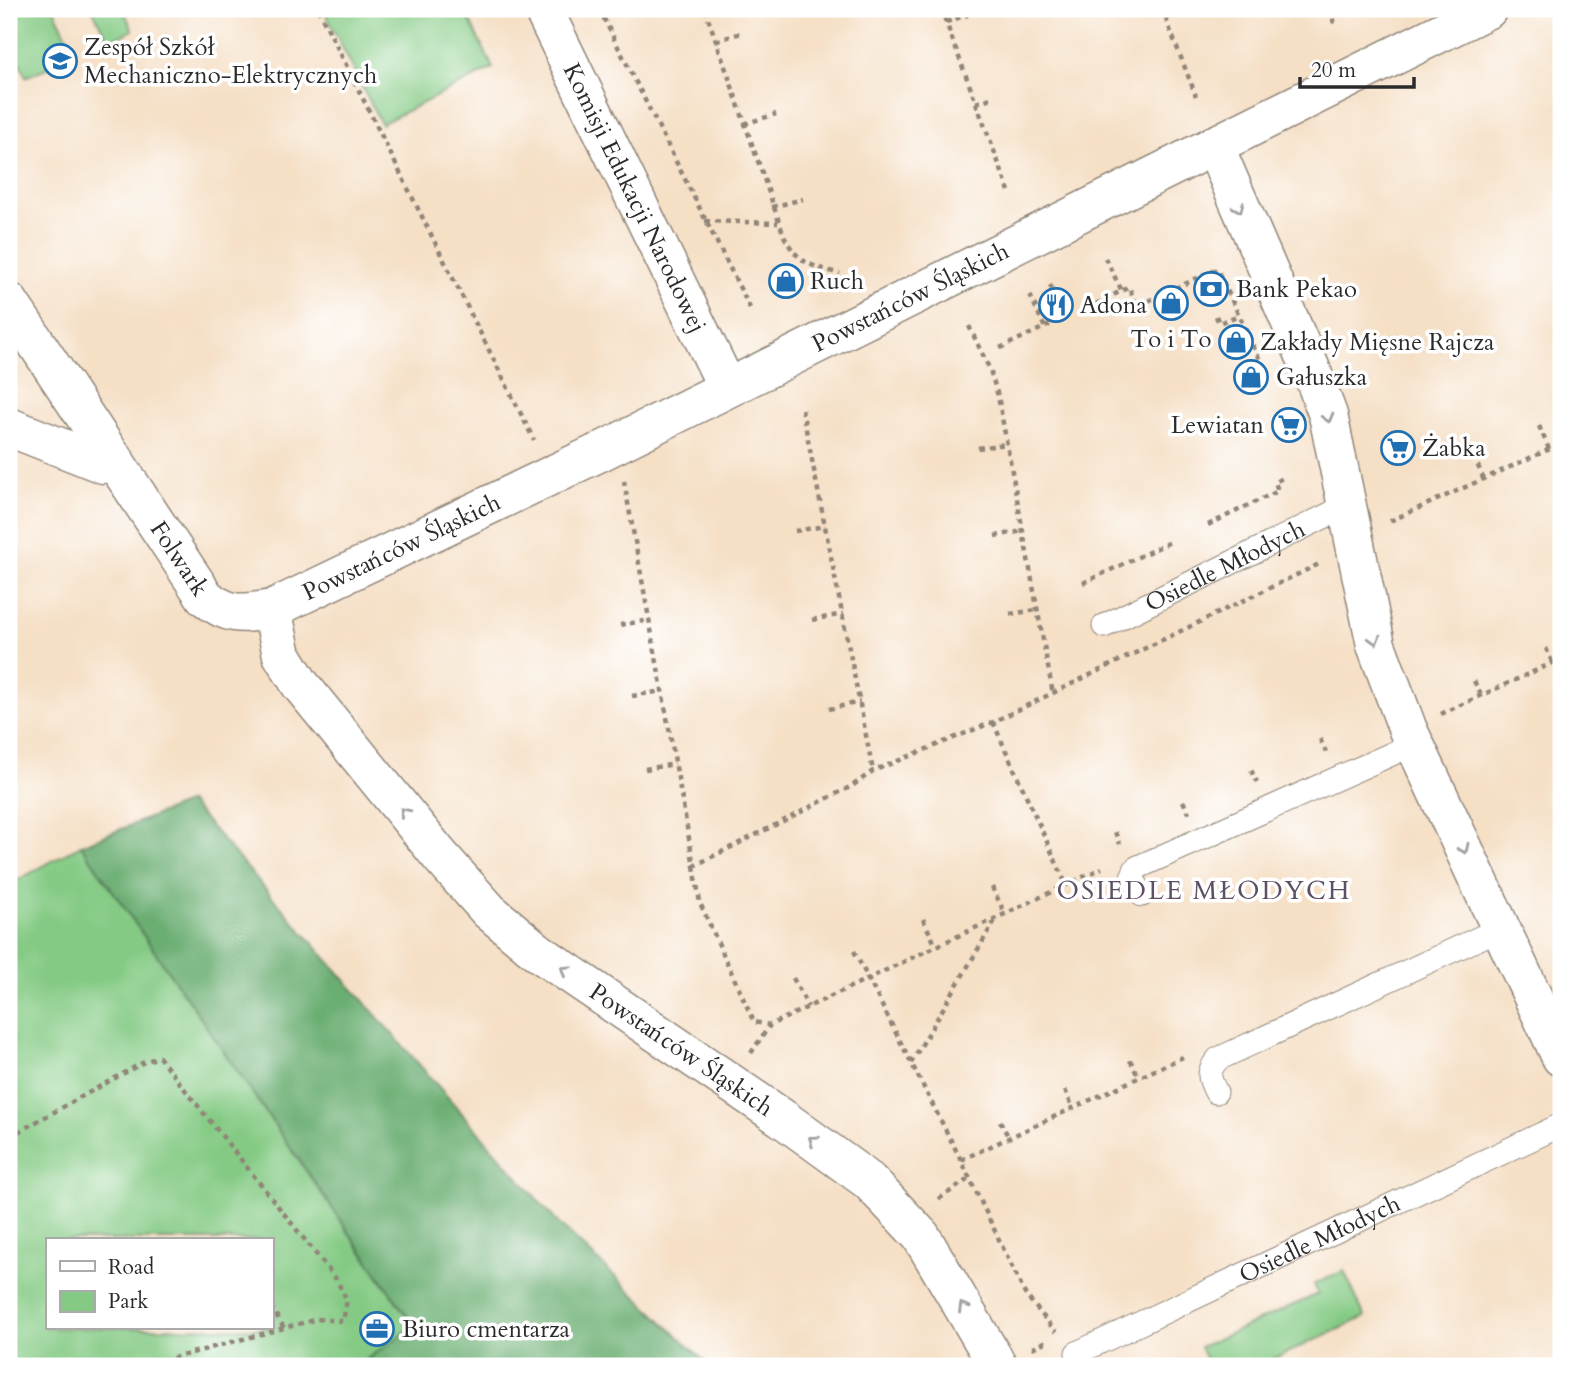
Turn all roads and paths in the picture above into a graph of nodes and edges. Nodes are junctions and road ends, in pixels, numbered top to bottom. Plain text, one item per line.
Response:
1 (318, 9) edge
2 (543, 9) edge
3 (599, 9) edge
4 (705, 9) edge
5 (941, 9) edge
6 (1162, 9) edge
7 (1330, 9) edge
8 (1380, 9) edge
9 (1488, 9) edge
10 (1185, 10) edge
11 (968, 15) dead end
12 (1166, 18) junction
13 (1380, 19) dead end
14 (946, 22) junction
15 (1335, 27) dead end
16 (741, 33) dead end
17 (716, 41) junction
18 (1196, 96) dead end
19 (994, 97) dead end
20 (976, 103) junction
21 (776, 114) dead end
22 (744, 124) junction
23 (1214, 145) junction
24 (1009, 191) dead end
25 (803, 199) dead end
26 (772, 207) junction
27 (705, 221) junction
28 (778, 223) junction
29 (1105, 258) dead end
30 (840, 274) dead end
31 (1050, 285) dead end
32 (1122, 291) junction
33 (1030, 295) dead end
34 (1056, 298) dead end
35 (9, 302) edge
36 (1096, 304) dead end
37 (751, 310) dead end
38 (1238, 315) junction
39 (1216, 316) dead end
40 (1060, 320) dead end
41 (969, 326) dead end
42 (1045, 328) junction
43 (1000, 348) dead end
44 (1277, 371) dead end
45 (727, 387) junction
46 (802, 409) dead end
47 (1539, 426) dead end
48 (9, 427) edge
49 (1007, 444) junction
50 (1561, 444) edge
51 (537, 447) dead end
52 (978, 448) dead end
53 (1549, 449) junction
54 (1474, 456) dead end
55 (116, 460) junction
56 (1284, 477) dead end
57 (1483, 478) junction
58 (625, 482) dead end
59 (1346, 506) junction
60 (1208, 525) dead end
61 (825, 526) junction
62 (794, 531) dead end
63 (1023, 531) junction
64 (1368, 535) junction
65 (995, 536) dead end
66 (1170, 542) dead end
67 (1083, 583) dead end
68 (272, 609) junction
69 (1037, 610) junction
70 (843, 614) junction
71 (1010, 614) dead end
72 (650, 620) junction
73 (812, 620) dead end
74 (620, 625) dead end
75 (1104, 626) dead end
76 (1546, 648) dead end
77 (1561, 659) edge
78 (1552, 662) junction
79 (1474, 681) dead end
80 (662, 691) junction
81 (1053, 694) junction
82 (1481, 695) junction
83 (632, 696) dead end
84 (860, 702) junction
85 (829, 709) dead end
86 (993, 722) junction
87 (1411, 737) junction
88 (675, 764) junction
89 (645, 769) dead end
90 (873, 771) junction
91 (1115, 863) dead end
92 (694, 866) junction
93 (1066, 884) junction
94 (992, 887) dead end
95 (1142, 895) dead end
96 (1005, 914) junction
97 (997, 917) junction
98 (923, 919) dead end
99 (1501, 928) junction
100 (936, 946) junction
101 (853, 951) dead end
102 (793, 978) dead end
103 (868, 978) junction
104 (808, 1007) junction
105 (770, 1025) junction
106 (1561, 1057) edge
107 (1130, 1060) dead end
108 (744, 1063) dead end
109 (910, 1064) junction
110 (1139, 1078) dead end
111 (1065, 1090) dead end
112 (1216, 1092) dead end
113 (1073, 1108) dead end
114 (1000, 1121) dead end
115 (1561, 1125) edge
116 (9, 1137) edge
117 (1009, 1138) dead end
118 (970, 1178) junction
119 (938, 1199) dead end
120 (273, 1310) edge
121 (284, 1328) junction
122 (1077, 1353) dead end
123 (1013, 1358) edge
124 (144, 1366) edge

1 - 51 path
2 - 45 street, Komisji Edukacji Narodowej
3 - 27 path
4 - 17 path
5 - 14 path
6 - 12 path
7 - 15 path
8 - 13 path
9 - 23 street, Powstańców Śląskich
10 - 12 path
11 - 14 path
12 - 18 path
14 - 20 path
16 - 17 path
17 - 22 path
19 - 20 path
20 - 24 path
21 - 22 path
22 - 26 path
23 - 45 street, Powstańców Śląskich
23 -> 59 street
25 - 26 path
26 - 28 path
27 - 28 path
27 - 37 path
28 - 30 path
29 - 32 path
31 - 34 path
32 - 36 path
32 - 38 path
33 - 42 path
35 - 55 street, Folwark
38 - 39 path
38 - 44 path
40 - 42 path
41 - 49 path
42 - 43 path
45 - 68 street, Powstańców Śląskich
46 - 61 path
47 - 53 path
48 - 55 street
49 - 52 path
49 - 63 path
50 - 53 path
53 - 57 path
54 - 57 path
55 - 68 street, Folwark
56 - 60 path
57 - 64 path
58 - 72 path
59 - 64 street
59 - 75 lane, Osiedle Młodych
61 - 62 path
61 - 70 path
63 - 65 path
63 - 69 path
64 - 81 path
64 -> 87 street
66 - 67 path
123 -> 68 street, Powstańców Śląskich
69 - 71 path
69 - 81 path
70 - 73 path
70 - 84 path
72 - 74 path
72 - 80 path
76 - 78 path
77 - 78 path
78 - 82 path
79 - 82 path
80 - 83 path
80 - 88 path
81 - 86 path
82 - 87 path
84 - 85 path
84 - 90 path
86 - 90 path
86 - 93 path
87 - 95 lane
87 -> 99 street
88 - 89 path
88 - 92 path
90 - 92 path
91 - 93 path
92 - 105 path
93 - 96 path
94 - 96 path
96 - 97 path
97 - 100 path
97 - 109 path
98 - 100 path
99 - 106 street
99 - 112 lane
100 - 103 path
101 - 103 path
102 - 104 path
103 - 104 path
103 - 109 path
104 - 105 path
105 - 108 path
107 - 110 path
109 - 118 path
111 - 113 path
114 - 117 path
115 - 122 lane, Osiedle Młodych
116 - 121 path
118 - 119 path
118 - 123 path
120 - 121 path
121 - 124 path

